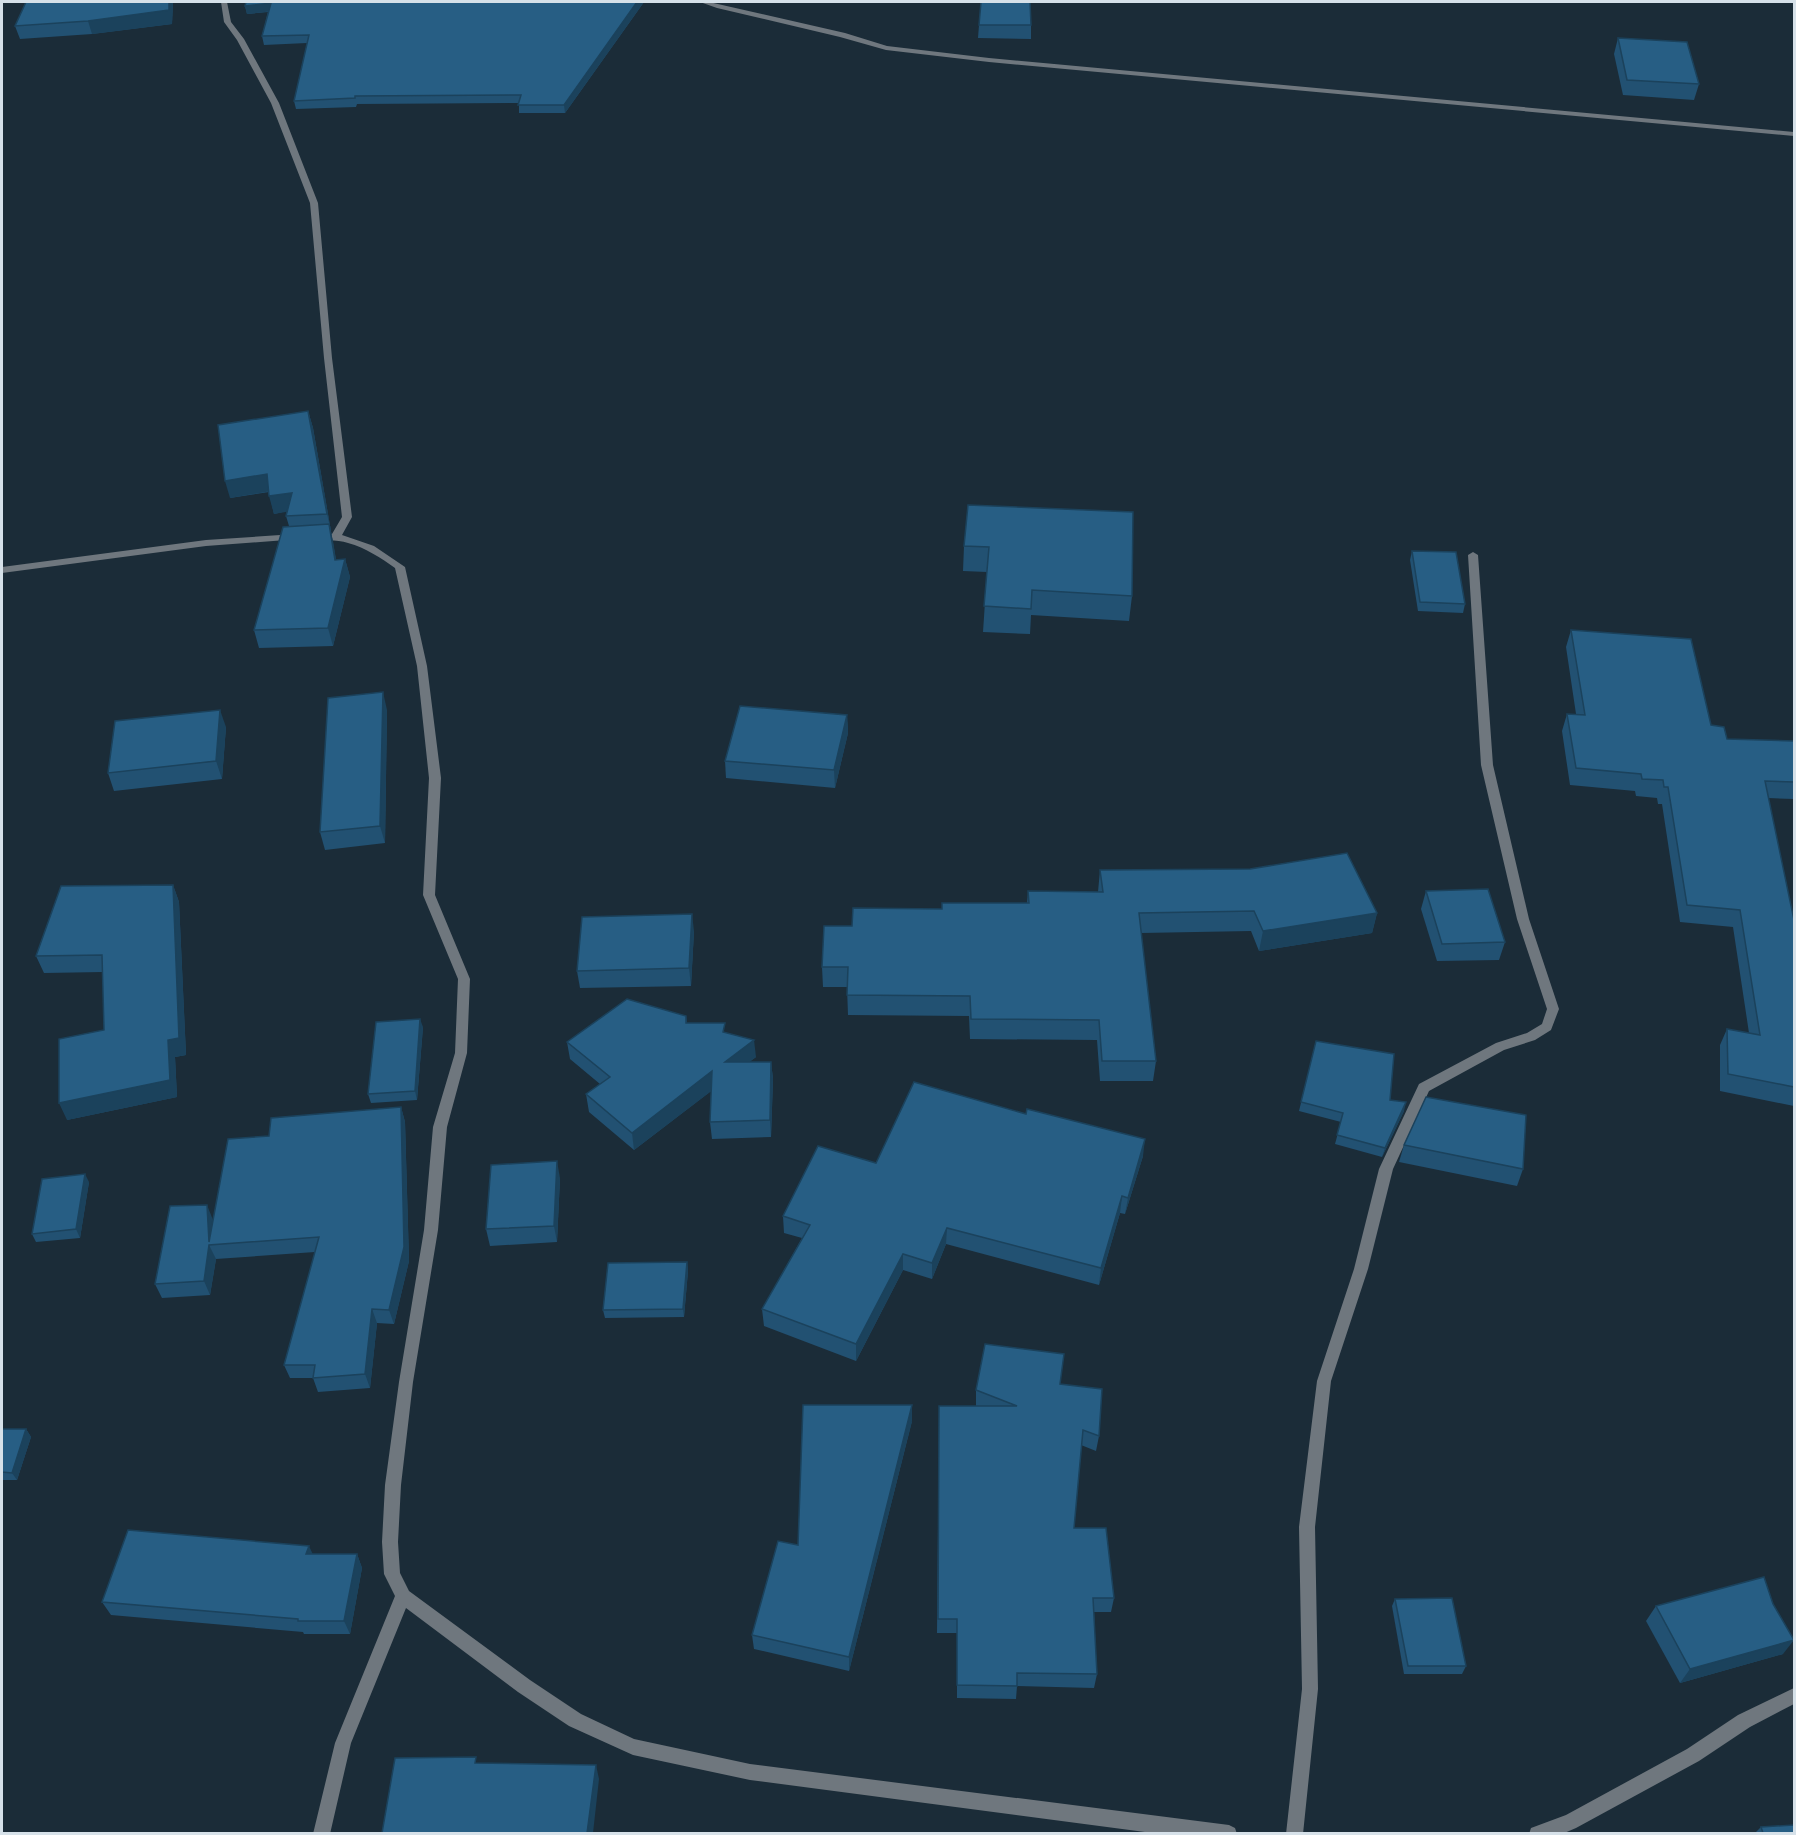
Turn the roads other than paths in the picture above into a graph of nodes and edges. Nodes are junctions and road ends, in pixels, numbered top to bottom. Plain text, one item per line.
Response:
1 (224, 2) edge
2 (703, 2) edge
3 (1794, 134) edge
4 (336, 536) junction
5 (1473, 555) dead end
6 (2, 570) edge
7 (403, 1596) junction
8 (1794, 1695) edge
9 (321, 1833) edge
10 (1229, 1833) edge
11 (1294, 1833) edge
12 (1537, 1833) edge

1 - 4 street
2 - 3 street
4 - 6 street
4 - 7 street
5 - 11 street
7 - 9 street
7 - 10 street
8 - 12 street

